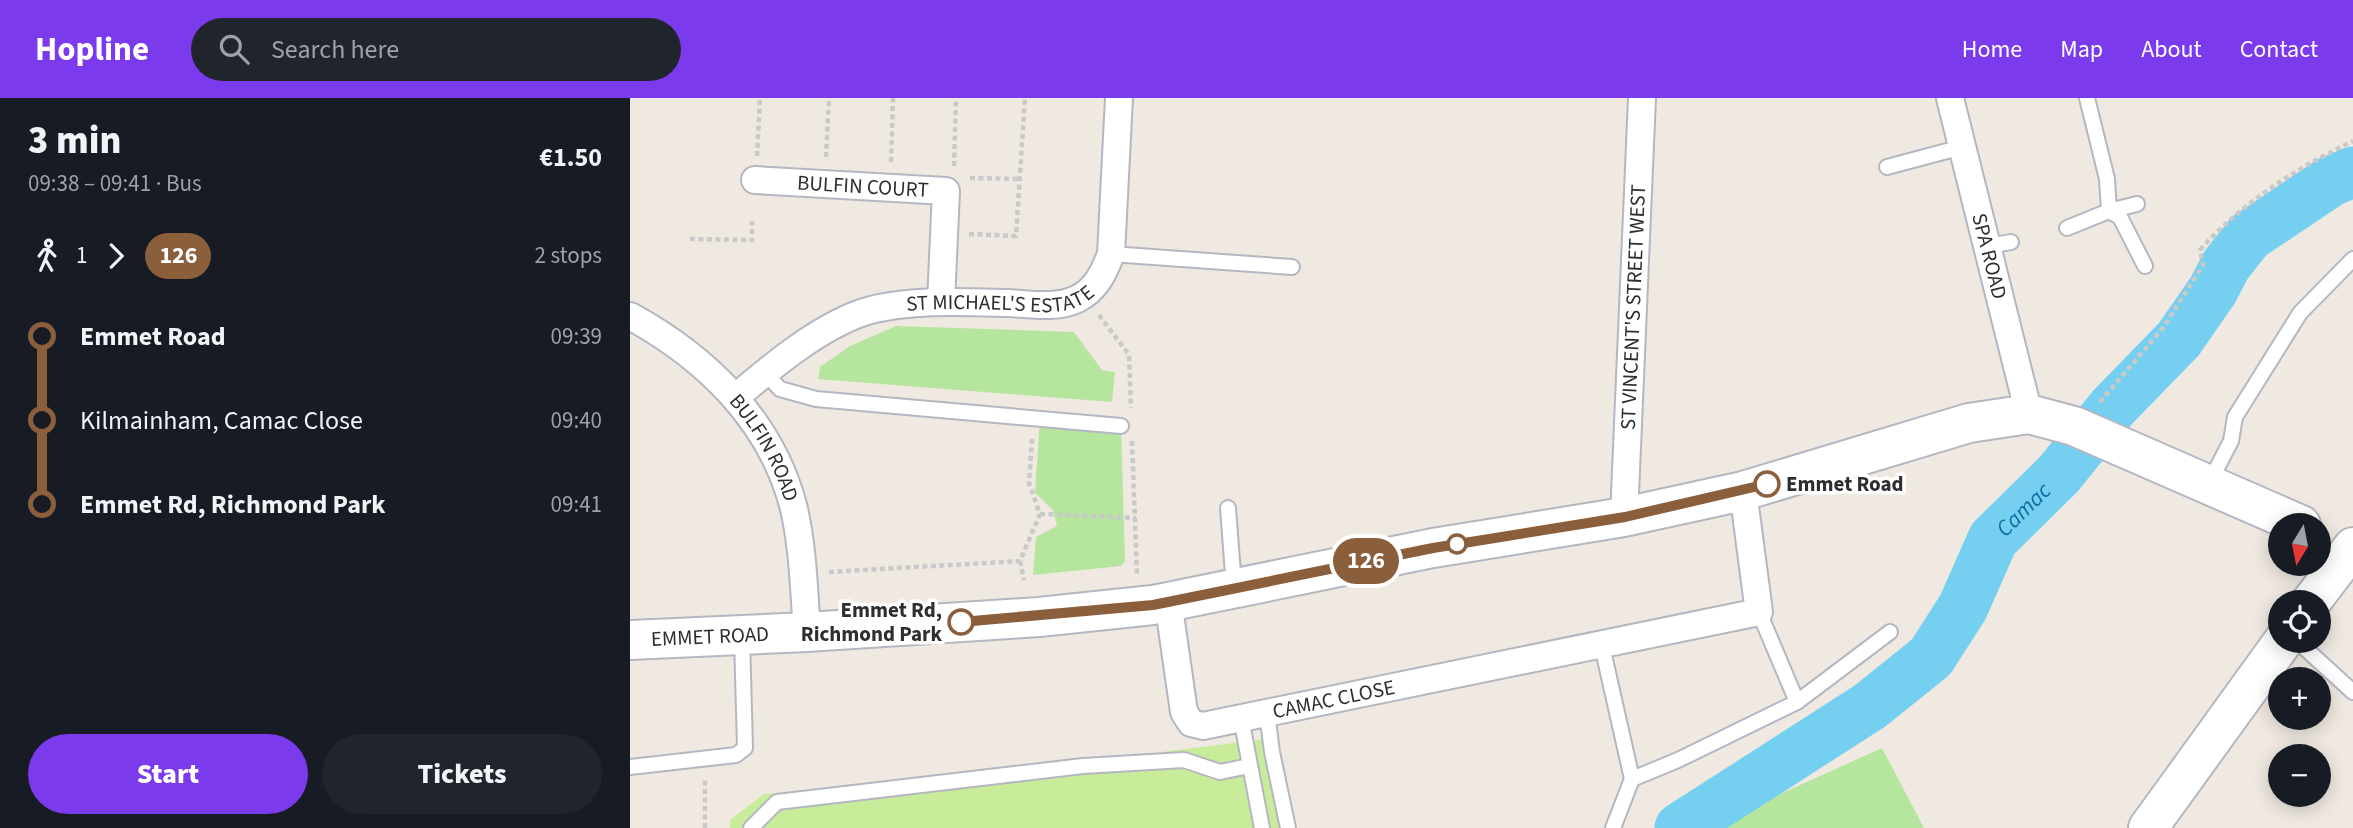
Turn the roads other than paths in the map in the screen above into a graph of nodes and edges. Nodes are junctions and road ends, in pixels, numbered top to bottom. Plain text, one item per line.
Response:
1 (1119, 98) edge
2 (1642, 98) edge
3 (1950, 98) edge
4 (2087, 98) edge
5 (1962, 147) junction
6 (1887, 166) dead end
7 (756, 172) road end
8 (2137, 204) dead end
9 (2109, 211) junction
10 (2067, 228) dead end
11 (1111, 254) junction
12 (2353, 259) edge
13 (2145, 266) dead end
14 (1292, 267) dead end
15 (941, 302) junction
16 (630, 316) edge
17 (765, 373) junction
18 (736, 397) junction
19 (2029, 414) junction
20 (1128, 423) road end
21 (2208, 485) junction
22 (1743, 491) junction
23 (1228, 508) dead end
24 (2273, 513) edge
25 (1625, 517) junction
26 (2341, 543) edge
27 (1234, 588) junction
28 (2317, 590) edge
29 (1152, 604) junction
30 (1759, 612) junction
31 (807, 632) junction
32 (1890, 632) dead end
33 (742, 635) junction
34 (630, 640) edge
35 (1602, 646) junction
36 (2275, 653) edge
37 (2310, 653) edge
38 (2353, 692) edge
39 (1797, 702) junction
40 (1267, 713) junction
41 (1241, 718) junction
42 (630, 766) edge
43 (1249, 766) junction
44 (1632, 779) junction
45 (751, 828) edge
46 (1262, 828) edge
47 (1288, 828) edge
48 (1613, 828) edge
49 (2148, 828) edge

1 - 11 street, ST MICHAEL'S ESTATE
2 - 25 street, ST VINCENT'S STREET WEST
3 - 5 street, SPA ROAD
4 - 9 lane
5 - 6 lane
5 - 19 street, SPA ROAD
7 - 15 street, BULFIN COURT
8 - 9 lane
9 - 10 lane
9 - 13 lane
11 - 14 lane
11 - 15 street, ST MICHAEL'S ESTATE
12 - 21 lane
15 - 17 street, ST MICHAEL'S ESTATE
16 - 18 street, BULFIN ROAD
17 - 18 street, ST MICHAEL'S ESTATE
17 - 20 lane
18 - 31 street, BULFIN ROAD
19 - 21 main road, EMMET ROAD
19 - 22 main road, EMMET ROAD
21 - 24 main road, EMMET ROAD
22 - 25 main road, EMMET ROAD
22 - 30 street
23 - 27 lane
25 - 27 main road, EMMET ROAD
26 - 28 main road
27 - 29 main road, EMMET ROAD
29 - 31 main road, EMMET ROAD
29 - 41 street, CAMAC CLOSE
30 - 35 street, CAMAC CLOSE
30 - 39 lane
31 - 33 main road, EMMET ROAD
32 - 39 lane
33 - 34 main road, EMMET ROAD
33 - 42 lane
35 - 40 street, CAMAC CLOSE
35 - 44 lane
36 - 49 main road
37 - 38 lane
39 - 44 lane
40 - 41 street, CAMAC CLOSE
40 - 47 lane
41 - 43 lane
43 - 45 lane
43 - 46 lane
44 - 48 lane

